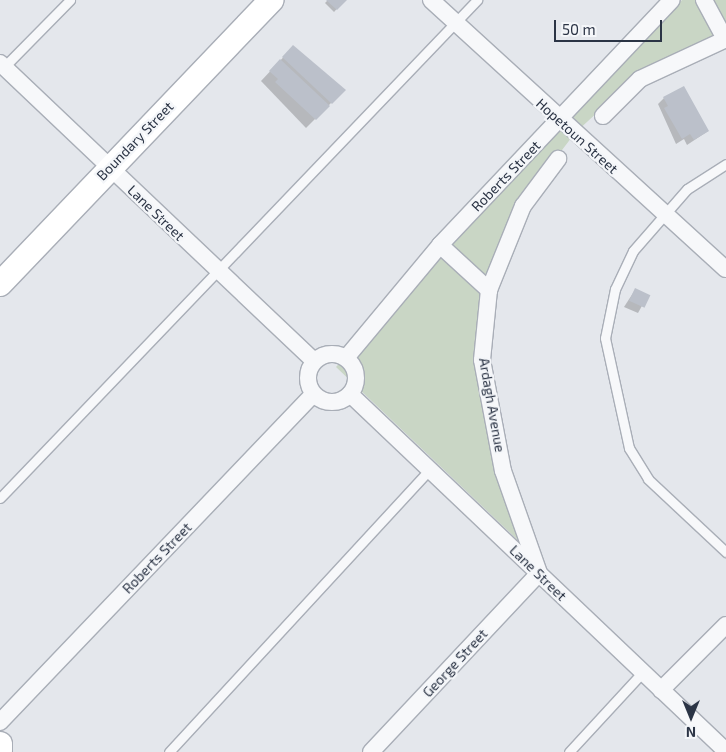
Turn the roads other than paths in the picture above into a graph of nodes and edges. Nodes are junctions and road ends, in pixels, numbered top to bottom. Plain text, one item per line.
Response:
1 (70, 0) edge
2 (271, 0) edge
3 (431, 0) edge
4 (477, 0) edge
5 (672, 0) edge
6 (704, 0) edge
7 (455, 23) junction
8 (726, 39) edge
9 (1, 67) edge
10 (603, 116) dead end
11 (558, 120) junction
12 (558, 160) dead end
13 (726, 164) edge
14 (109, 168) junction
15 (662, 214) junction
16 (440, 245) junction
17 (726, 269) edge
18 (217, 271) junction
19 (0, 284) edge
20 (489, 290) junction
21 (346, 358) junction
22 (314, 362) junction
23 (313, 394) junction
24 (350, 394) junction
25 (429, 470) junction
26 (0, 498) edge
27 (726, 552) edge
28 (540, 574) junction
29 (726, 625) edge
30 (642, 673) junction
31 (661, 690) junction
32 (0, 722) edge
33 (0, 744) edge
34 (726, 750) edge
35 (0, 751) edge
36 (169, 752) edge
37 (371, 752) edge
38 (569, 752) edge

1 - 9 lane
2 - 14 street, Boundary Street
3 - 7 street, Hopetoun Street
4 - 7 lane
5 - 11 street, Roberts Street
6 - 8 street
7 - 11 street, Hopetoun Street
7 - 18 lane
8 - 10 street
9 - 14 street, Lane Street
11 - 15 street, Hopetoun Street
11 - 16 street, Roberts Street
12 - 20 street, Ardagh Avenue
13 - 15 lane
14 - 18 street, Lane Street
14 - 19 street, Boundary Street
15 - 17 street, Hopetoun Street
15 - 27 lane
16 - 20 street
16 - 21 street, Roberts Street
18 - 22 street, Lane Street
18 - 26 lane
20 - 28 street, Ardagh Avenue
21 - 22 street
21 - 24 street
22 - 23 street
23 - 24 street
23 - 32 street, Roberts Street
24 - 25 street, Lane Street
25 - 28 street, Lane Street
25 - 36 lane
28 - 30 street, Lane Street
28 - 37 street, George Street
29 - 31 street
30 - 31 street, Lane Street
30 - 38 lane
31 - 34 street, Lane Street
33 - 35 street

